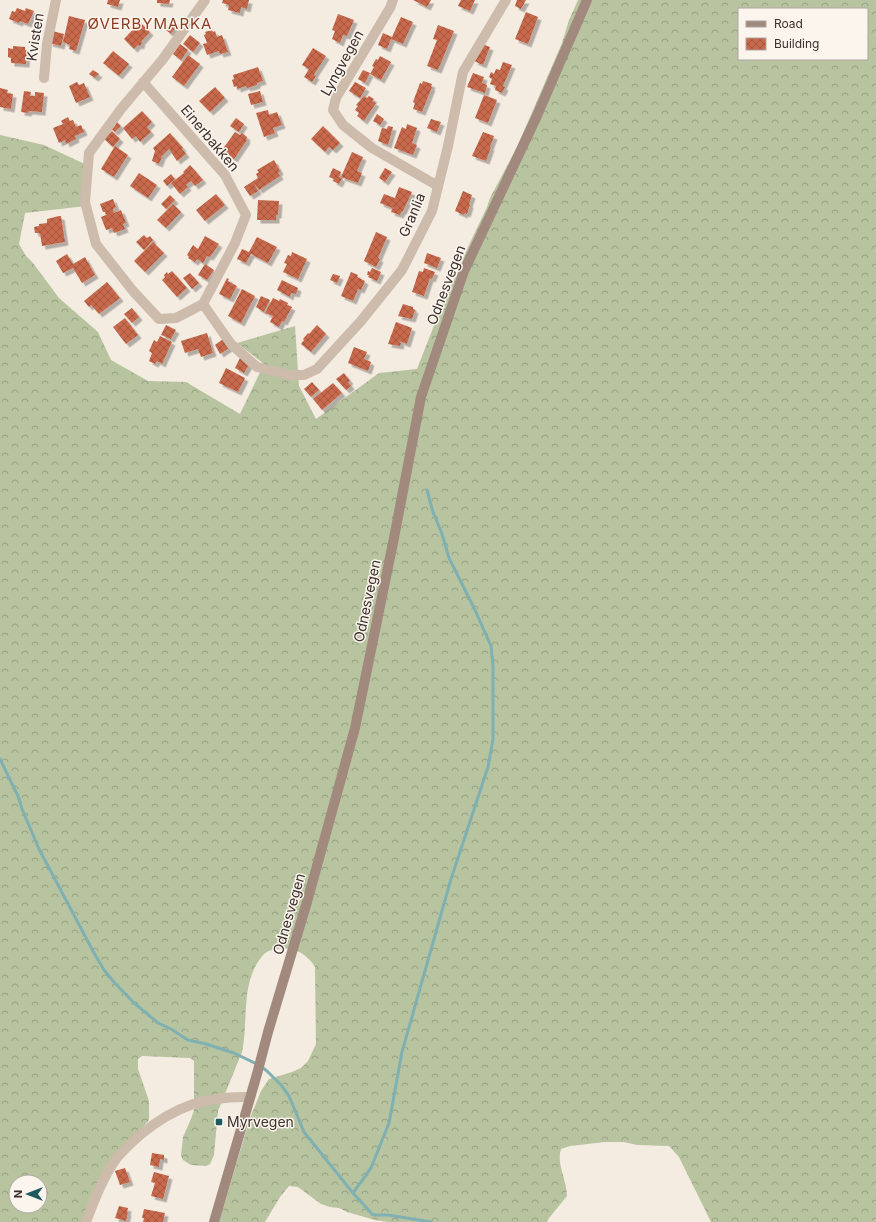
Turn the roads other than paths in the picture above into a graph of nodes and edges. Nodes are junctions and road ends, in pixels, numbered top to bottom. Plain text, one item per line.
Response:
1 (46, 0) edge
2 (56, 0) edge
3 (205, 0) edge
4 (393, 0) edge
5 (506, 0) edge
6 (587, 0) edge
7 (44, 78) dead end
8 (143, 82) junction
9 (438, 186) junction
10 (203, 304) junction
11 (250, 1097) junction
12 (86, 1222) edge
13 (214, 1222) edge

1 - 2 street
2 - 7 street, Kvisten
3 - 8 street
4 - 9 street, Lyngvegen
5 - 9 street, Granlia
6 - 11 main road, Odnesvegen
8 - 10 street, Einerbakken
8 - 10 street
9 - 10 street, Granlia
11 - 12 street
11 - 13 main road, Odnesvegen

